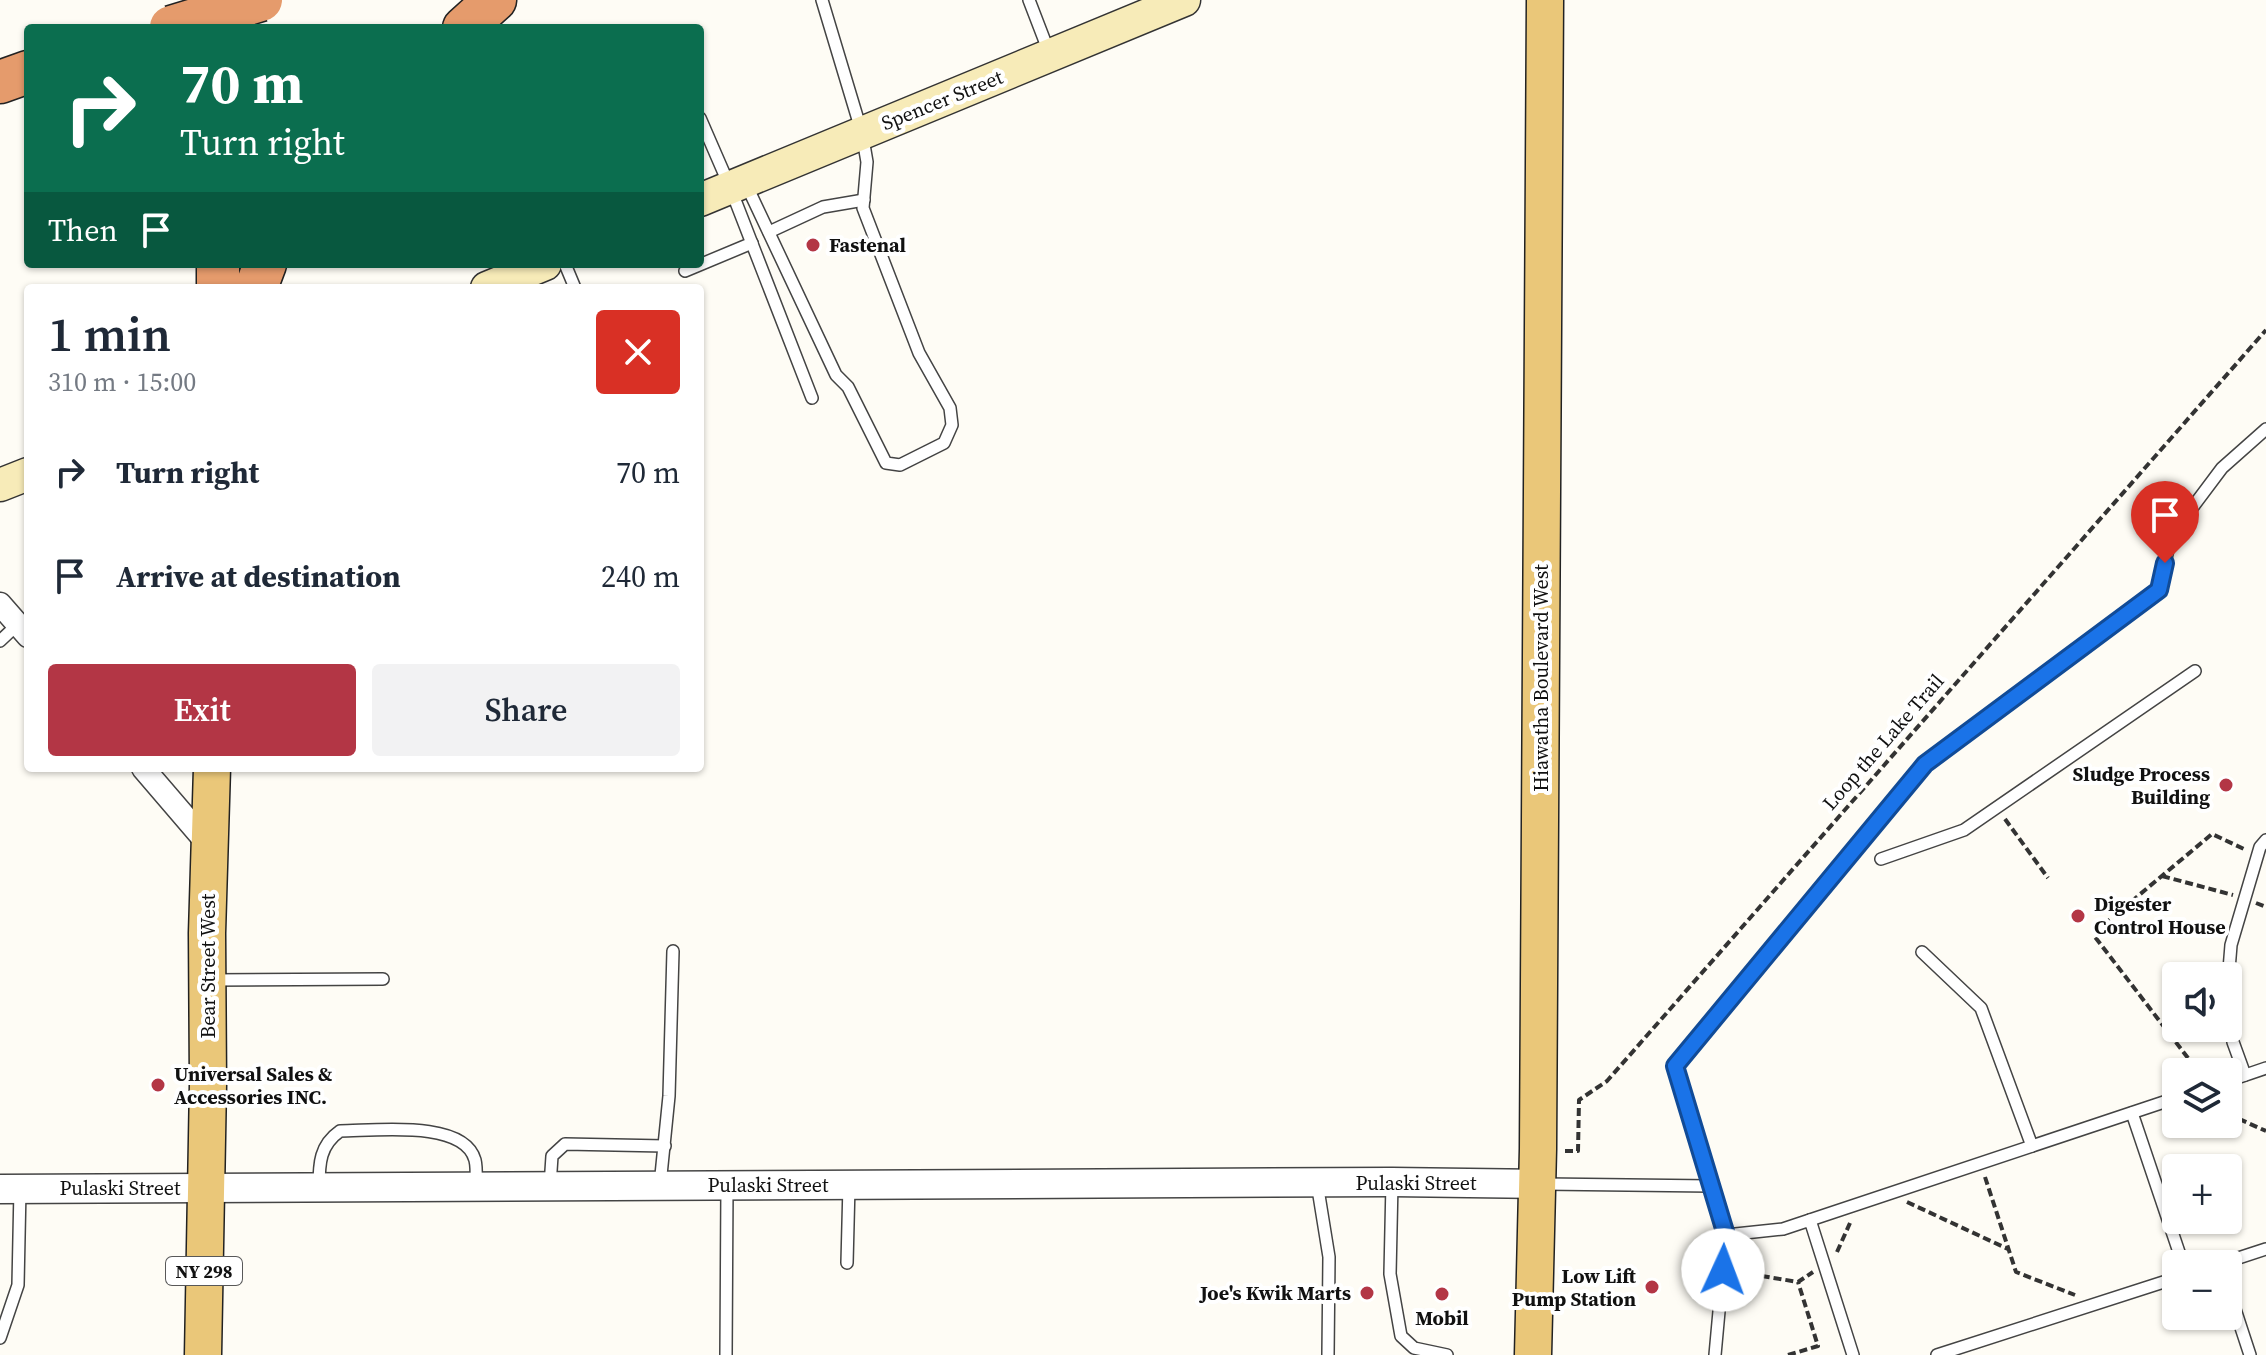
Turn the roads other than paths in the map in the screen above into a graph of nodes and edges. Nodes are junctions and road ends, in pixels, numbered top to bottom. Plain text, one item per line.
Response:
1 (221, 0) edge
2 (261, 0) edge
3 (495, 0) edge
4 (822, 0) edge
5 (1029, 0) edge
6 (1184, 0) edge
7 (1545, 0) edge
8 (182, 24) edge
9 (221, 24) edge
10 (468, 24) edge
11 (1050, 55) junction
12 (24, 73) edge
13 (0, 82) edge
14 (704, 125) edge
15 (862, 133) junction
16 (738, 184) junction
17 (704, 198) edge
18 (864, 200) junction
19 (769, 232) junction
20 (752, 243) junction
21 (704, 263) edge
22 (535, 268) edge
23 (692, 268) edge
24 (685, 271) dead end
25 (497, 284) edge
26 (812, 398) dead end
27 (2266, 429) edge
28 (24, 476) edge
29 (0, 485) edge
30 (0, 604) edge
31 (23, 630) edge
32 (0, 641) edge
33 (2195, 671) dead end
34 (146, 772) edge
35 (212, 772) edge
36 (2266, 840) edge
37 (209, 845) junction
38 (1881, 859) dead end
39 (673, 951) dead end
40 (1922, 952) dead end
41 (2230, 962) edge
42 (383, 979) dead end
43 (208, 980) junction
44 (2233, 1042) edge
45 (2266, 1068) edge
46 (2245, 1075) junction
47 (2242, 1076) edge
48 (2162, 1103) edge
49 (2132, 1113) junction
50 (665, 1146) junction
51 (2032, 1146) junction
52 (1537, 1166) junction
53 (1317, 1182) junction
54 (1392, 1182) junction
55 (849, 1184) junction
56 (660, 1185) junction
57 (727, 1185) junction
58 (476, 1186) junction
59 (550, 1186) junction
60 (1711, 1186) junction
61 (319, 1187) junction
62 (206, 1188) junction
63 (10, 1189) edge
64 (1810, 1220) junction
65 (1726, 1235) junction
66 (2266, 1249) edge
67 (2178, 1250) edge
68 (2242, 1257) edge
69 (847, 1263) dead end
70 (2162, 1282) edge
71 (2242, 1330) edge
72 (0, 1338) edge
73 (203, 1355) edge
74 (726, 1355) edge
75 (1328, 1355) edge
76 (1447, 1355) edge
77 (1533, 1355) edge
78 (1715, 1355) edge
79 (1853, 1355) edge
80 (1937, 1355) edge
81 (2250, 1355) edge

1 - 9 highway
2 - 8 highway, bridge
3 - 10 highway
4 - 15 lane
5 - 11 lane
6 - 11 main road, Spencer Street
7 - 52 main road, Hiawatha Boulevard West
11 - 15 main road, Spencer Street
12 - 13 highway
14 - 16 lane
15 - 16 main road, Spencer Street
15 - 18 lane
16 - 17 main road, Spencer Street
16 - 19 lane
16 - 20 lane
18 - 19 lane
18 - 19 lane
20 - 21 lane
20 - 26 lane
22 - 25 main road
23 - 24 lane
27 - 60 lane
28 - 29 main road
30 - 31 street
31 - 32 lane
33 - 38 lane
34 - 37 street
35 - 37 main road, Bear Street West / NY 298
36 - 41 lane
37 - 43 main road, Bear Street West / NY 298
39 - 50 lane
40 - 51 lane
42 - 43 lane
43 - 62 main road, Bear Street West / NY 298
44 - 46 lane
45 - 46 lane
46 - 47 lane
48 - 49 lane
49 - 51 lane
49 - 67 lane
50 - 56 lane
50 - 59 lane
51 - 64 lane
52 - 54 street, Pulaski Street
52 - 60 lane
52 - 77 main road, Hiawatha Boulevard West
53 - 54 street, Pulaski Street
53 - 55 street, Pulaski Street
53 - 75 lane
54 - 76 lane
55 - 57 street, Pulaski Street
55 - 69 lane
56 - 57 street, Pulaski Street
56 - 59 street, Pulaski Street
57 - 74 lane
58 - 59 street, Pulaski Street
58 - 61 street, Pulaski Street
58 - 61 lane
60 - 65 lane
61 - 62 street, Pulaski Street
62 - 63 street, Pulaski Street
62 - 73 main road, Bear Street West / NY 298
63 - 72 lane
64 - 65 lane
64 - 79 lane
65 - 78 lane
66 - 68 lane
70 - 80 lane
71 - 81 lane

